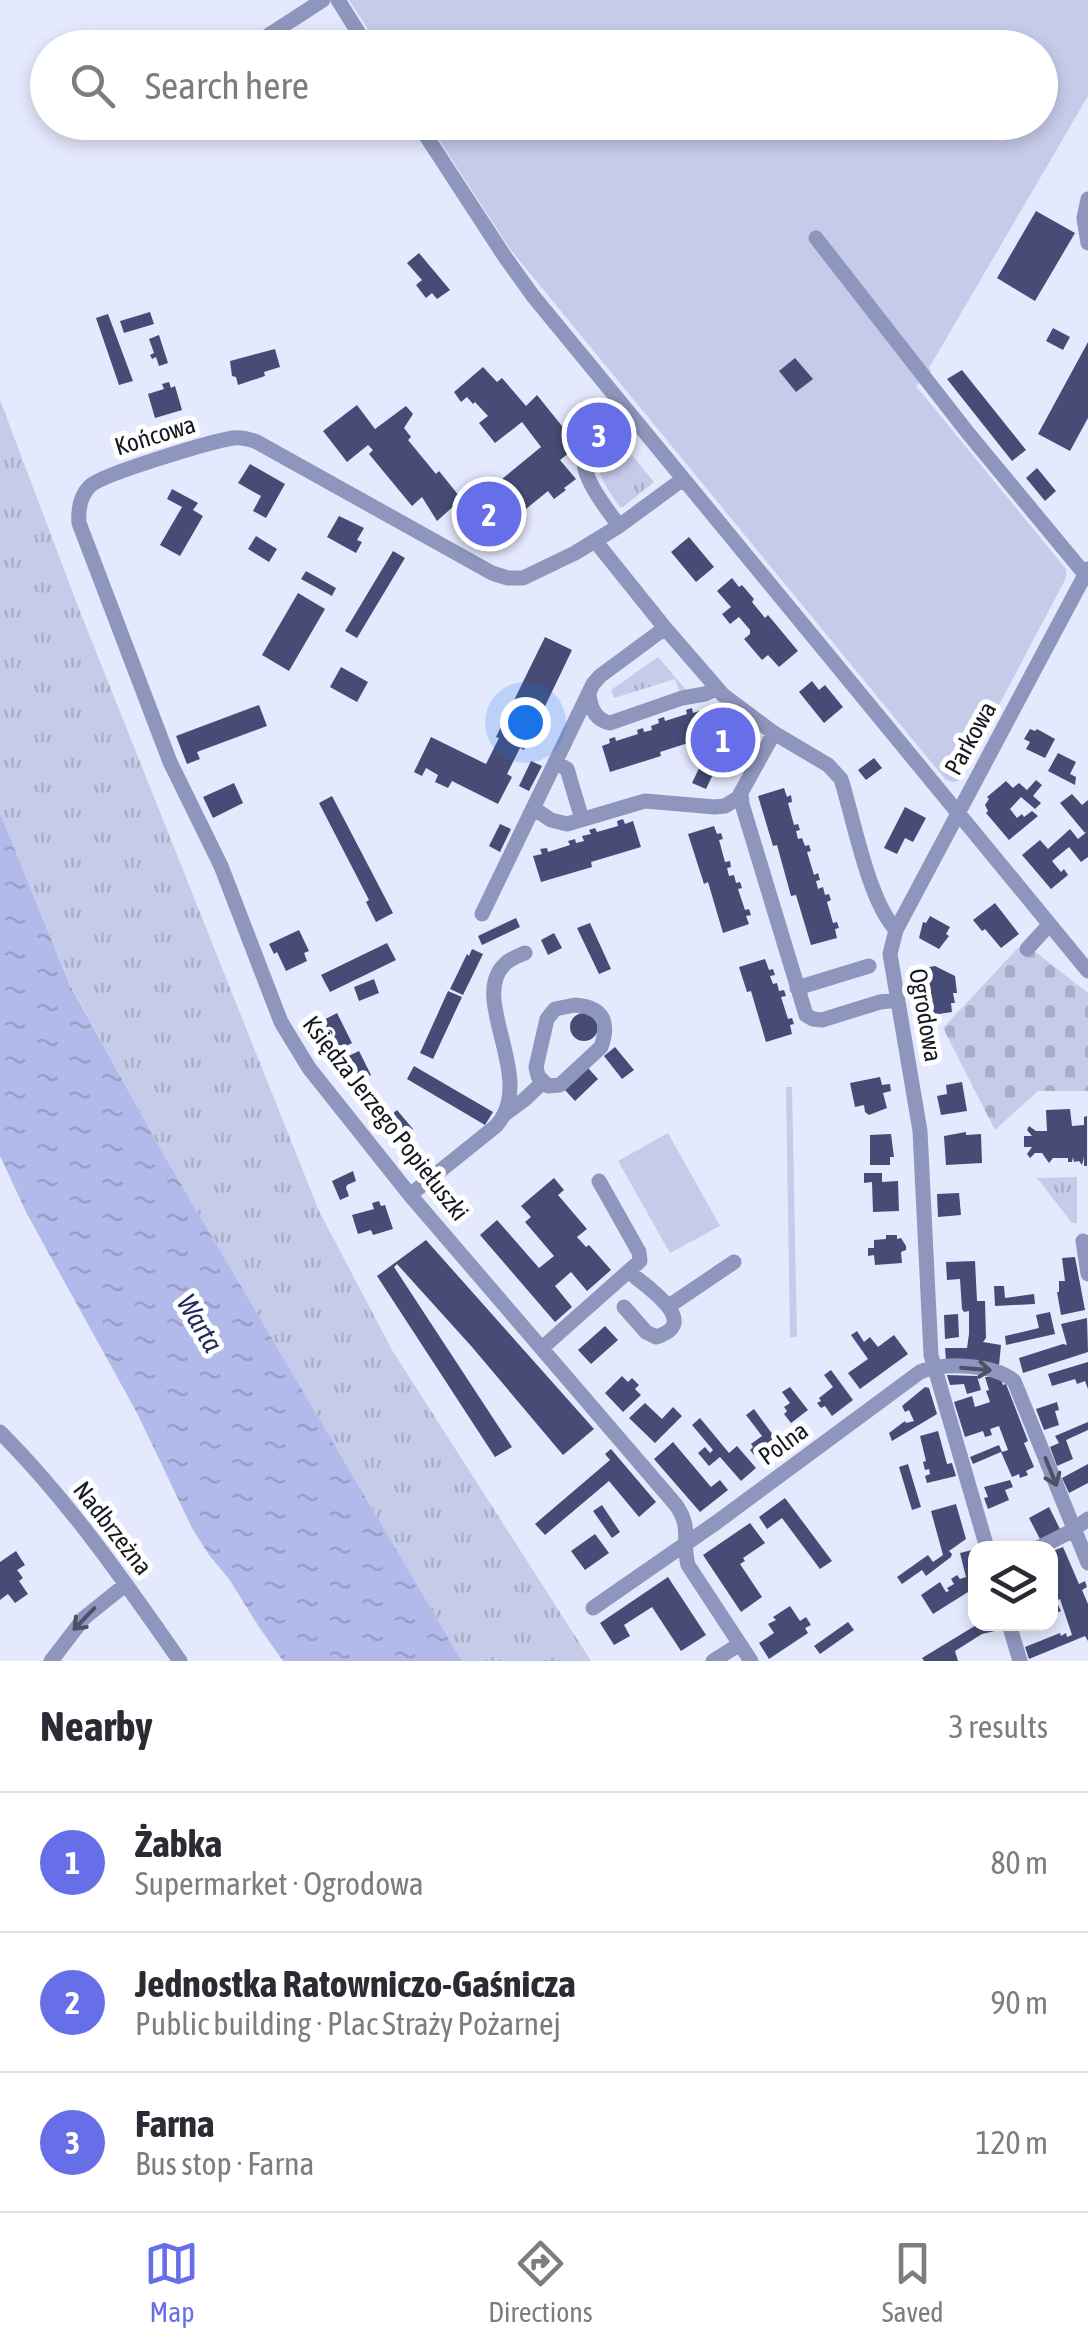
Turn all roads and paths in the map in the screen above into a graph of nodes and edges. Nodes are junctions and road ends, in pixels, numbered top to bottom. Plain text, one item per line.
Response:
1 (323, 0) edge
2 (338, 0) edge
3 (277, 30) edge
4 (357, 30) edge
5 (429, 140) edge
6 (1088, 199) edge
7 (816, 238) dead end
8 (1088, 244) edge
9 (629, 413) junction
10 (683, 479) junction
11 (92, 484) joint
12 (620, 526) junction
13 (596, 542) junction
14 (1087, 574) edge
15 (666, 628) junction
16 (717, 688) junction
17 (589, 693) junction
18 (774, 733) junction
19 (555, 762) junction
20 (741, 794) junction
21 (533, 808) junction
22 (957, 813) junction
23 (582, 820) junction
24 (482, 914) dead end
25 (1050, 925) junction
26 (896, 930) junction
27 (1027, 949) dead end
28 (524, 953) dead end
29 (869, 966) dead end
30 (1088, 971) edge
31 (797, 988) junction
32 (898, 1000) junction
33 (542, 1082) junction
34 (505, 1114) junction
35 (599, 1181) dead end
36 (410, 1195) junction
37 (1083, 1241) dead end
38 (734, 1262) dead end
39 (629, 1272) junction
40 (1088, 1274) edge
41 (669, 1306) junction
42 (624, 1307) dead end
43 (542, 1348) junction
44 (934, 1367) junction
45 (0, 1432) edge
46 (1088, 1519) edge
47 (1073, 1530) junction
48 (985, 1541) edge
49 (1052, 1541) edge
50 (686, 1543) junction
51 (1088, 1563) edge
52 (125, 1585) junction
53 (593, 1608) dead end
54 (1011, 1631) edge
55 (740, 1644) junction
56 (52, 1661) edge
57 (180, 1661) edge
58 (713, 1661) edge
59 (751, 1661) edge
60 (1020, 1661) edge

1 - 3 street
2 - 4 street
5 - 9 street
6 - 8 street
7 - 14 street
9 - 10 street
9 - 12 street
10 - 12 street
10 - 22 street
11 - 13 street, Końcowa
11 - 36 street, Księdza Jerzego Popiełuszki
12 - 13 street
13 - 15 street, Ogrodowa
14 - 22 street, Parkowa
15 - 16 street, Ogrodowa
15 - 17 street
16 - 17 street
16 - 18 street, Ogrodowa
17 - 19 street
18 - 20 street
18 - 26 street, Ogrodowa
19 - 21 street
19 - 23 street
20 - 23 street
20 - 31 street
21 - 23 street
21 - 24 street
22 - 25 street
22 - 26 street, Parkowa
25 - 27 street
25 - 30 street
26 - 32 street, Ogrodowa
28 - 34 street
29 - 31 street
31 - 32 street
32 - 44 street, Ogrodowa
33 - 33 street
33 - 34 street
34 - 36 street
35 - 39 street
36 - 43 street, Księdza Jerzego Popiełuszki
37 - 40 street
38 - 41 street
39 - 41 street
39 - 43 street
41 - 42 street
43 - 50 street, Księdza Jerzego Popiełuszki
44 -> 47 street
44 - 48 street, Ogrodowa
44 - 50 street, Polna
45 - 52 street, Nadbrzeżna
46 - 47 street
47 - 49 street
47 - 51 street
50 - 53 street, Polna
50 - 55 street, Księdza Jerzego Popiełuszki
52 -> 56 street
52 - 57 street, Nadbrzeżna
54 - 60 street
55 - 58 street
55 - 59 street, Księdza Jerzego Popiełuszki

